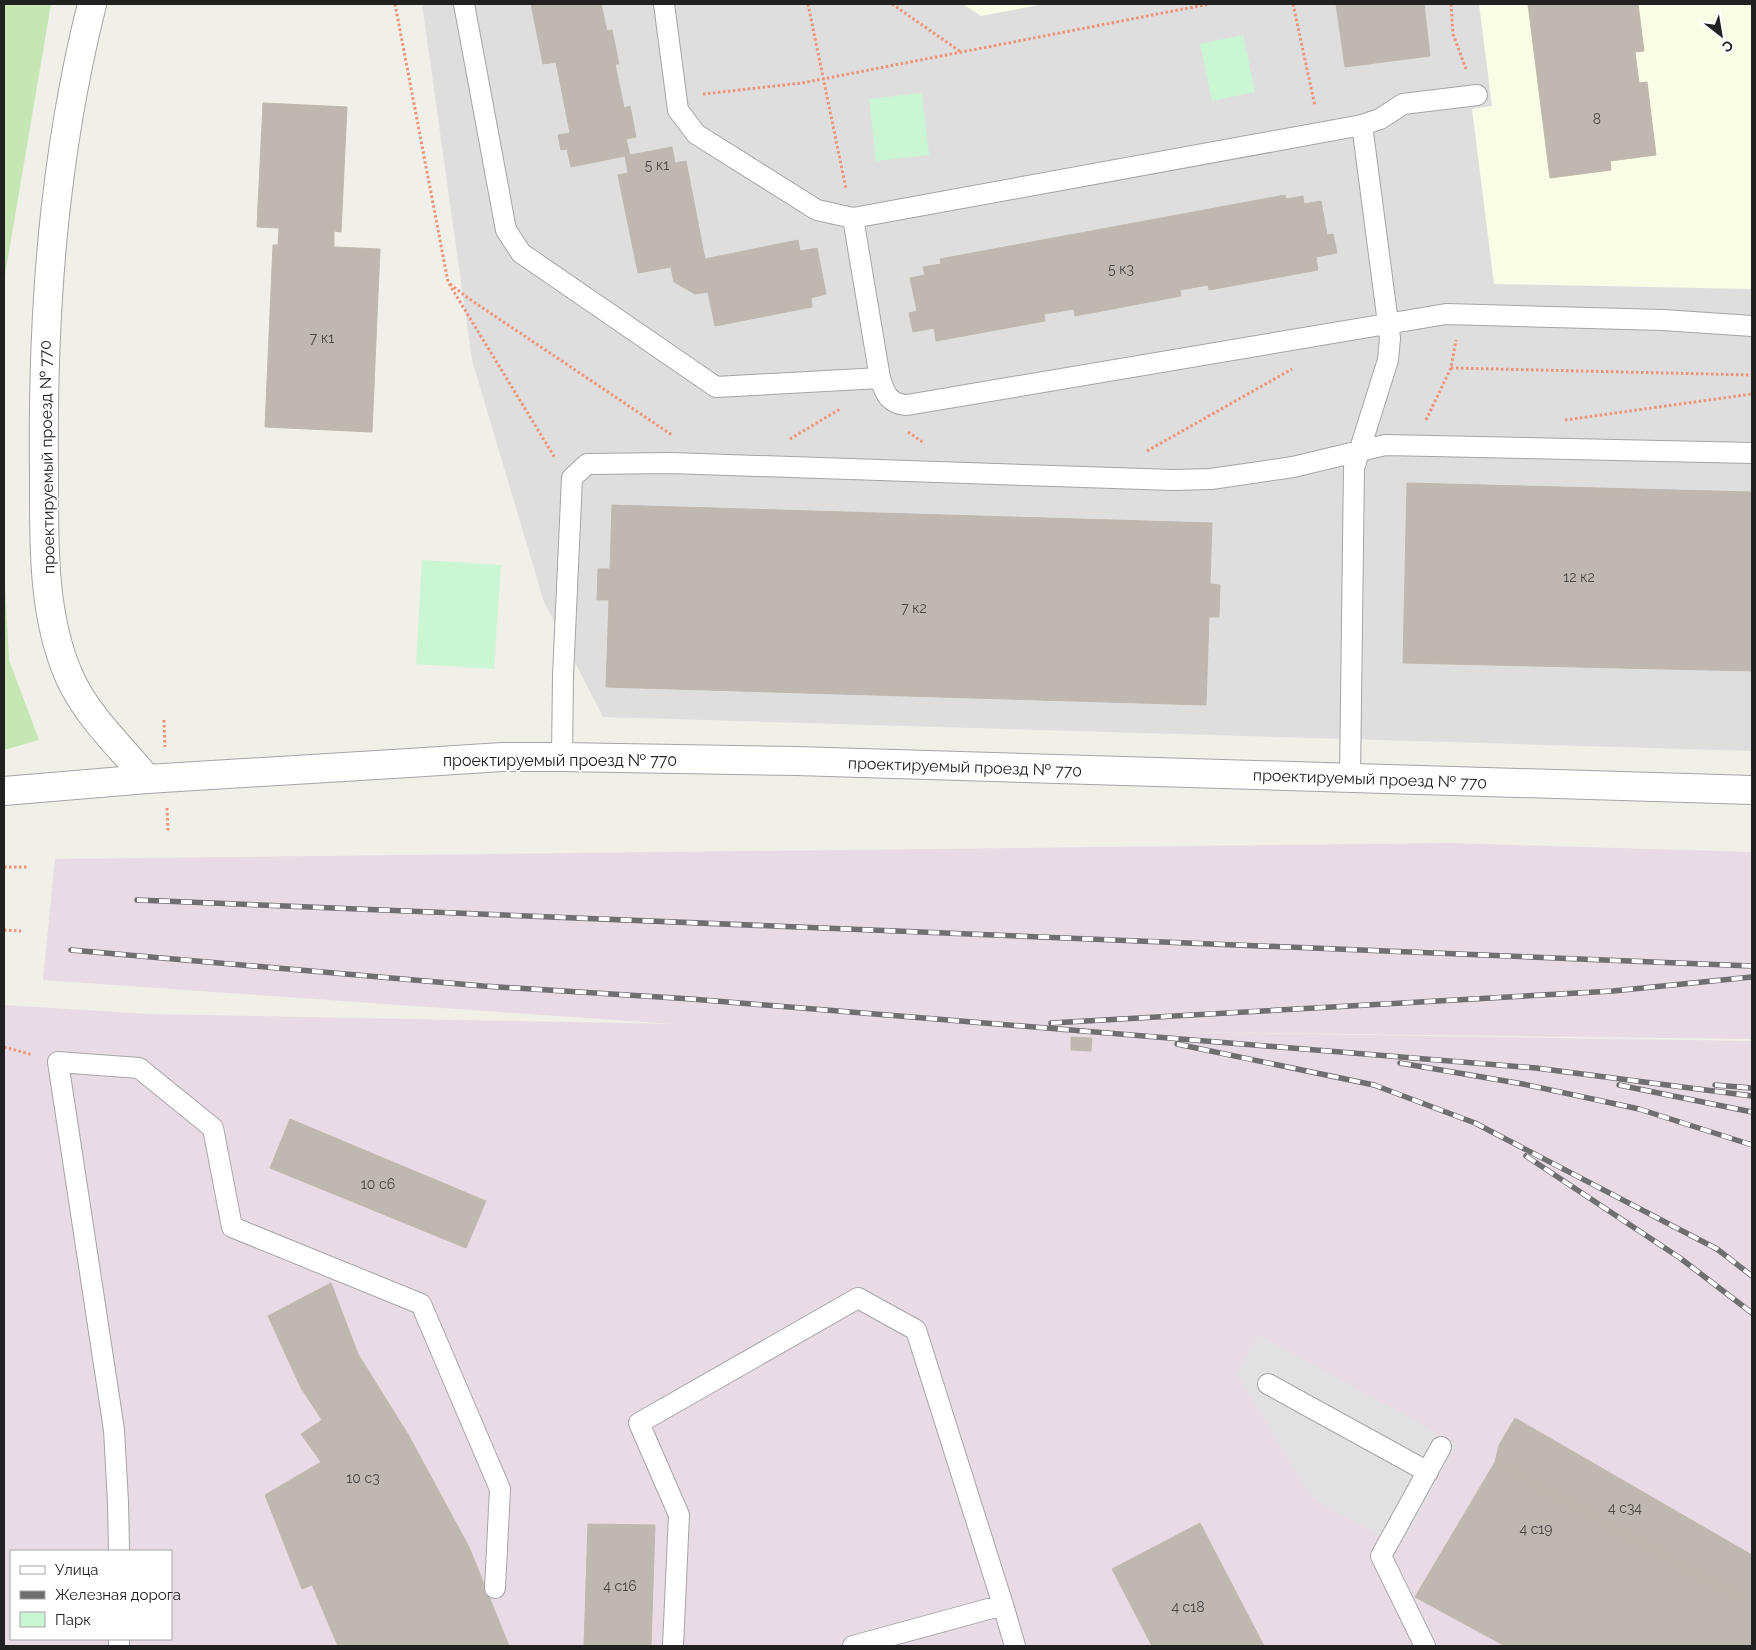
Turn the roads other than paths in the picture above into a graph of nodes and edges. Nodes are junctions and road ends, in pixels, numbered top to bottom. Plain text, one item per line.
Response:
1 (92, 4) edge
2 (464, 4) edge
3 (664, 4) edge
4 (1477, 95) road end
5 (1362, 125) junction
6 (853, 218) junction
7 (1388, 324) junction
8 (1752, 326) edge
9 (880, 378) junction
10 (1358, 450) junction
11 (1752, 453) edge
12 (562, 757) junction
13 (1350, 778) junction
14 (147, 779) junction
15 (1752, 790) edge
16 (4, 791) edge
17 (1268, 1384) dead end
18 (1441, 1447) dead end
19 (1428, 1472) junction
20 (119, 1550) edge
21 (494, 1588) dead end
22 (1002, 1605) junction
23 (673, 1646) edge
24 (853, 1646) edge
25 (1016, 1646) edge
26 (1425, 1646) edge

1 - 14 street, проектируемый проезд № 770
2 - 9 lane
3 - 6 lane
4 - 5 lane
5 - 6 lane
5 - 7 lane
6 - 9 lane
7 - 8 lane
7 - 9 lane
7 - 10 lane
10 - 11 lane
10 - 12 lane
10 - 13 lane
12 - 13 street, проектируемый проезд № 770
12 - 14 street, проектируемый проезд № 770
13 - 15 street, проектируемый проезд № 770
14 - 16 street
17 - 19 lane
18 - 19 lane
19 - 26 lane
20 - 21 lane
22 - 23 lane
22 - 24 lane
22 - 25 lane

